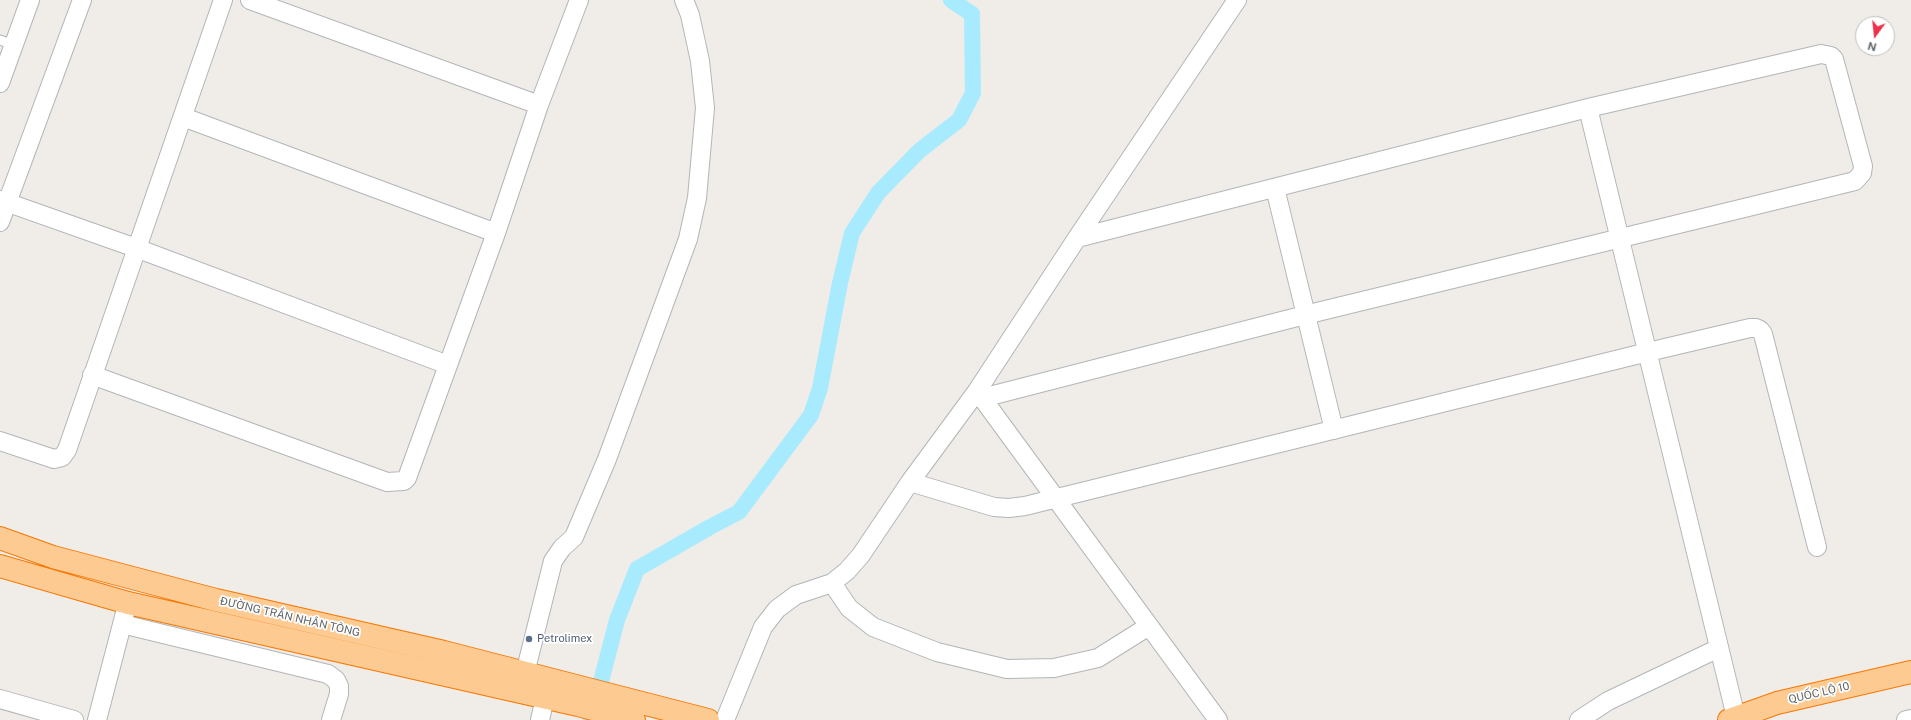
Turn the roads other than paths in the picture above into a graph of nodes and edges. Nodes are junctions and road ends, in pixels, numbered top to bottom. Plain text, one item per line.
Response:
1 (30, 0) edge
2 (82, 0) edge
3 (223, 0) edge
4 (250, 0) edge
5 (579, 0) edge
6 (684, 0) edge
7 (1237, 0) edge
8 (7, 42) edge
9 (0, 83) edge
10 (539, 105) junction
11 (1588, 108) junction
12 (183, 117) junction
13 (1274, 188) junction
14 (4, 201) edge
15 (0, 222) edge
16 (496, 233) junction
17 (1077, 238) junction
18 (1620, 239) junction
19 (136, 248) junction
20 (1305, 315) junction
21 (1648, 352) junction
22 (448, 365) junction
23 (92, 375) junction
24 (979, 395) junction
25 (1334, 430) junction
26 (0, 441) edge
27 (910, 482) junction
28 (1054, 498) junction
29 (0, 538) edge
30 (1817, 547) dead end
31 (0, 566) edge
32 (133, 577) junction
33 (832, 583) junction
34 (128, 603) junction
35 (122, 624) junction
36 (1149, 626) junction
37 (1719, 648) junction
38 (1911, 672) edge
39 (525, 673) junction
40 (580, 696) junction
41 (545, 698) junction
42 (0, 699) edge
43 (613, 704) junction
44 (1732, 718) edge
45 (1911, 719) edge
46 (74, 720) edge
47 (97, 720) edge
48 (331, 720) edge
49 (540, 720) edge
50 (634, 720) edge
51 (708, 720) edge
52 (725, 720) edge
53 (1218, 720) edge
54 (1579, 720) edge
55 (1906, 720) edge

1 - 8 street
2 - 14 street
3 - 12 street
4 - 10 street
5 - 10 street
6 - 39 street
7 - 17 street
8 - 9 street
10 - 16 street
11 - 13 street
11 - 18 street
11 - 18 street
12 - 16 street
12 - 19 street
13 - 17 street
13 - 20 street
14 - 15 street
14 - 19 street
16 - 22 street
17 - 24 street
18 - 20 street
18 - 21 street
19 - 22 street
19 - 23 street
20 - 24 street
20 - 25 street
21 - 25 street
21 - 30 street
21 - 37 street
22 - 23 street
23 - 26 street
24 - 27 street
24 - 28 street
25 - 28 street
27 - 28 street
27 - 33 street
28 - 36 street
29 - 32 highway, ĐƯỜNG TRẦN NHÂN TÔNG
31 - 34 highway, ĐƯỜNG TRẦN NHÂN TÔNG
32 - 34 highway
32 - 39 highway, ĐƯỜNG TRẦN NHÂN TÔNG
33 - 36 street
33 - 52 street
34 - 35 street
34 - 41 highway, ĐƯỜNG TRẦN NHÂN TÔNG
35 - 47 street
35 - 48 street
36 - 53 street
37 - 44 street
37 - 54 street
38 - 44 highway, QUỐC LỘ 10
39 - 40 highway, ĐƯỜNG TRẦN NHÂN TÔNG
40 - 41 highway, ĐƯỜNG TRẦN NHÂN TÔNG
40 - 43 highway
41 - 49 street
42 - 46 street
43 - 50 highway
43 - 51 highway
45 - 55 street

